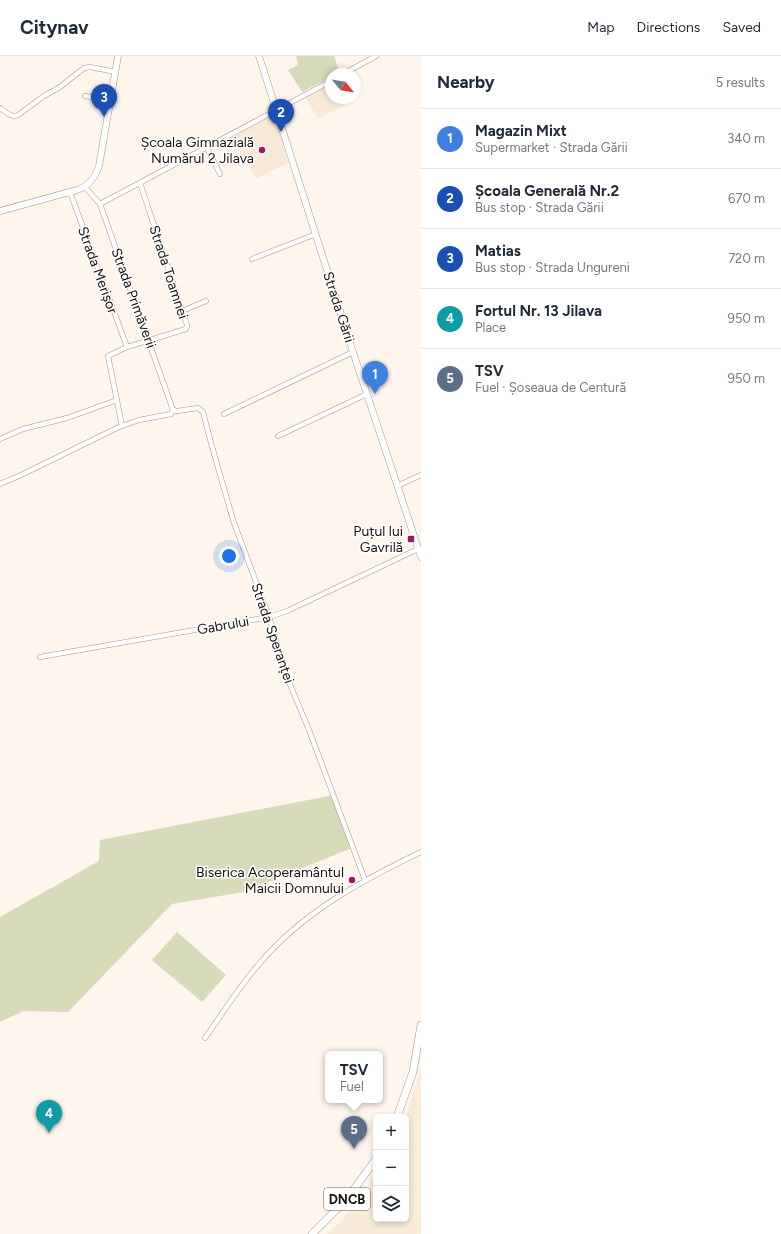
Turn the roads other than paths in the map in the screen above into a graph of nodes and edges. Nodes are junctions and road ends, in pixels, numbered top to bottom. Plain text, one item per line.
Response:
1 (118, 56) edge
2 (259, 56) edge
3 (376, 56) edge
4 (354, 68) edge
5 (116, 72) junction
6 (325, 84) edge
7 (85, 96) dead end
8 (111, 100) junction
9 (0, 108) edge
10 (277, 110) junction
11 (207, 148) junction
12 (220, 174) dead end
13 (140, 183) junction
14 (85, 187) junction
15 (70, 192) junction
16 (100, 204) junction
17 (0, 211) edge
18 (316, 234) junction
19 (252, 259) dead end
20 (206, 301) dead end
21 (182, 311) junction
22 (149, 340) junction
23 (127, 347) junction
24 (353, 352) junction
25 (367, 394) junction
26 (117, 400) junction
27 (172, 412) junction
28 (224, 414) dead end
29 (122, 426) junction
30 (278, 436) dead end
31 (0, 440) edge
32 (421, 475) edge
33 (0, 484) edge
34 (397, 486) junction
35 (419, 544) edge
36 (421, 557) edge
37 (269, 617) junction
38 (40, 657) dead end
39 (421, 852) edge
40 (364, 880) junction
41 (421, 1025) edge
42 (205, 1038) dead end
43 (399, 1114) edge
44 (373, 1163) edge
45 (312, 1234) edge

1 - 5 main road
2 - 10 main road, Strada Gării
3 - 4 street
5 - 8 main road
5 - 9 street
6 - 10 street
7 - 8 street
8 - 14 main road
10 - 11 street
10 - 18 main road, Strada Gării
11 - 12 street
11 - 13 street
13 - 16 street
13 - 21 street, Strada Toamnei
14 - 15 main road
14 - 16 street, Strada Primăverii
15 - 17 main road
15 - 23 street, Strada Merișor
16 - 22 street, Strada Primăverii
18 - 19 street
18 - 24 main road, Strada Gării
20 - 21 street
21 - 22 street, Strada Toamnei
22 - 23 street, Strada Toamnei
22 - 27 street, Strada Primăverii
23 - 26 street, Strada Toamnei
24 - 25 main road, Strada Gării
24 - 28 street
25 - 30 street
25 - 34 main road, Strada Gării
26 - 29 street, Strada Toamnei
26 - 31 street
27 - 29 street, Strada Speranței
27 - 37 street, Strada Speranței
29 - 33 street, Strada Speranței
32 - 34 street
34 - 35 main road, Strada Gării
35 - 36 main road, Strada Gării
35 - 37 street, Gabrului
37 - 38 street, Gabrului
37 - 40 street, Strada Speranței
39 - 40 street
40 - 42 street
41 - 43 main road
44 - 45 main road, DNCB

